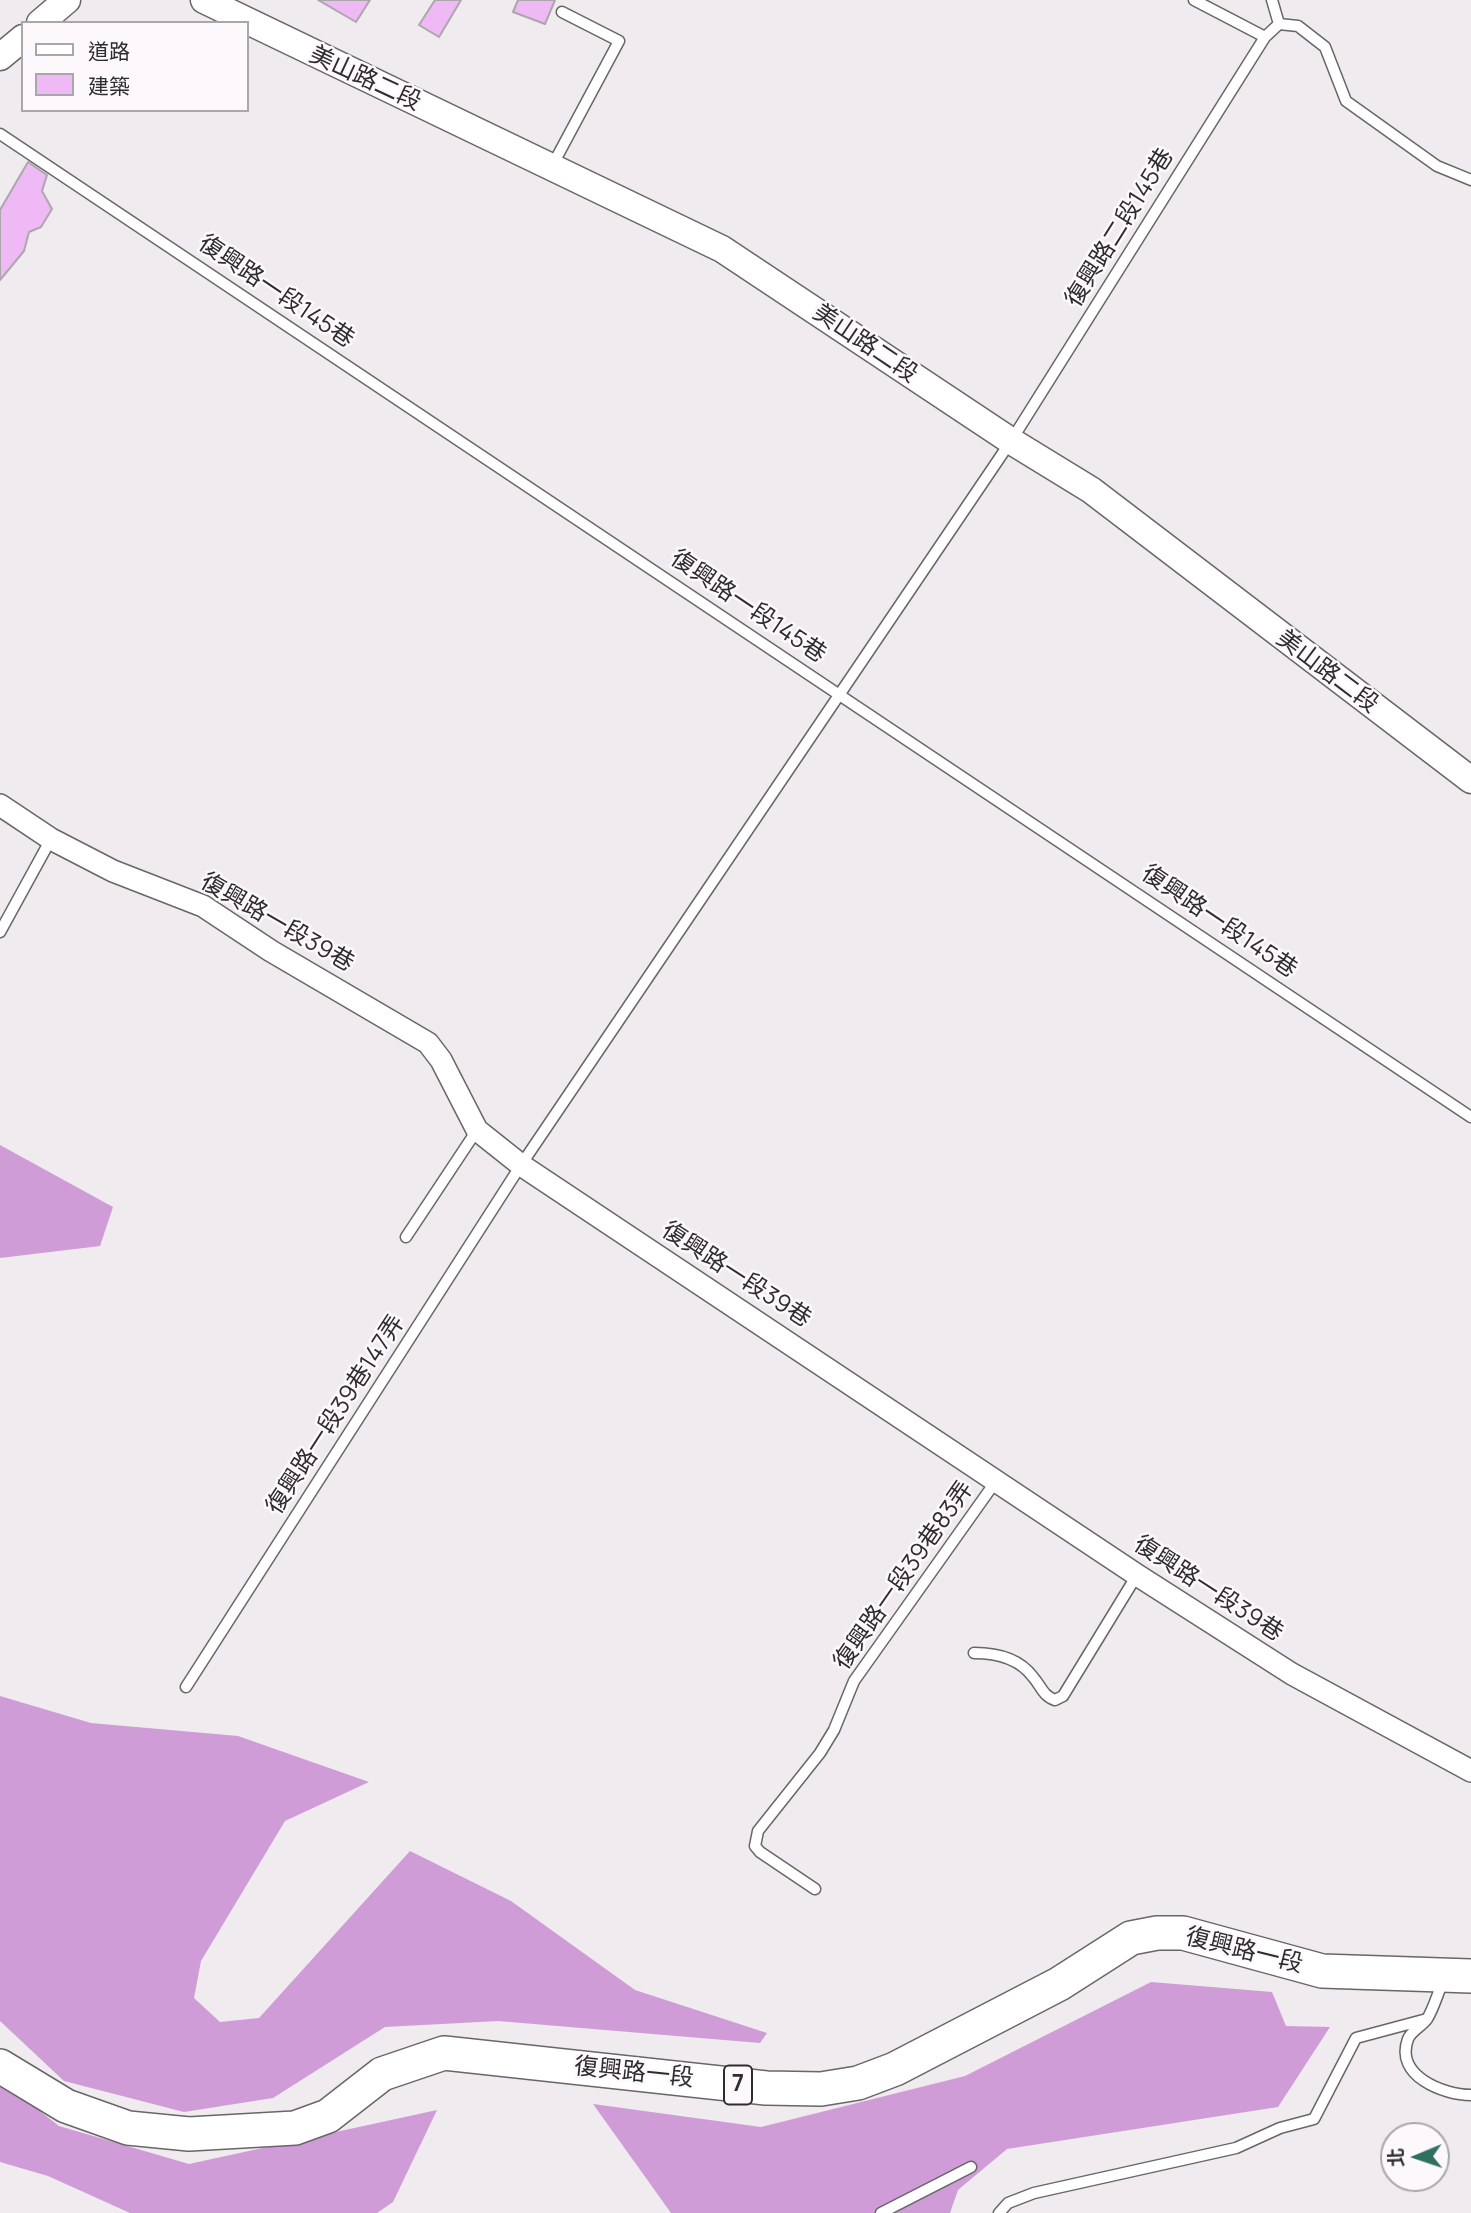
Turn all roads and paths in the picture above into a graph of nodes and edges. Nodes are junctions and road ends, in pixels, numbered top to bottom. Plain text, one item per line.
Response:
1 (66, 0) edge
2 (204, 0) edge
3 (1194, 0) edge
4 (1272, 0) edge
5 (562, 12) dead end
6 (42, 21) edge
7 (247, 21) edge
8 (248, 21) edge
9 (1279, 23) junction
10 (1265, 37) junction
11 (21, 40) edge
12 (0, 57) edge
13 (0, 134) edge
14 (551, 168) junction
15 (1471, 180) edge
16 (1011, 441) junction
17 (841, 693) junction
18 (1471, 780) edge
19 (0, 805) edge
20 (51, 839) junction
21 (0, 932) edge
22 (1471, 1117) edge
23 (477, 1130) junction
24 (522, 1165) junction
25 (406, 1237) dead end
26 (996, 1480) junction
27 (1137, 1575) junction
28 (974, 1653) dead end
29 (186, 1687) dead end
30 (1471, 1771) edge
31 (815, 1889) dead end
32 (1458, 1977) edge
33 (1427, 2019) junction
34 (0, 2066) edge
35 (1471, 2095) edge
36 (971, 2167) dead end
37 (881, 2213) edge
38 (999, 2213) edge

1 - 6 street
2 - 7 street, 美山路二段
3 - 10 lane
4 - 9 lane
5 - 14 lane
8 - 14 street, 美山路二段
9 - 10 lane, 復興路二段145巷
9 - 15 lane
10 - 16 lane, 復興路二段145巷
11 - 12 street
13 - 17 lane, 復興路一段145巷
14 - 16 street, 美山路二段
16 - 17 lane, 復興路二段145巷
16 - 18 street, 美山路二段
17 - 22 lane, 復興路一段145巷
17 - 24 lane, 復興路一段39巷147弄
19 - 20 street, 復興路一段39巷
20 - 21 lane
20 - 23 street, 復興路一段39巷
23 - 24 street, 復興路一段39巷
23 - 25 lane
24 - 26 street, 復興路一段39巷
24 - 29 lane, 復興路一段39巷147弄
26 - 27 street, 復興路一段39巷
26 - 31 lane, 復興路一段39巷83弄
27 - 28 lane
27 - 30 street, 復興路一段39巷
32 - 33 lane
32 - 34 main road, 復興路一段 / 7
33 - 35 lane
33 - 38 lane
36 - 37 lane

